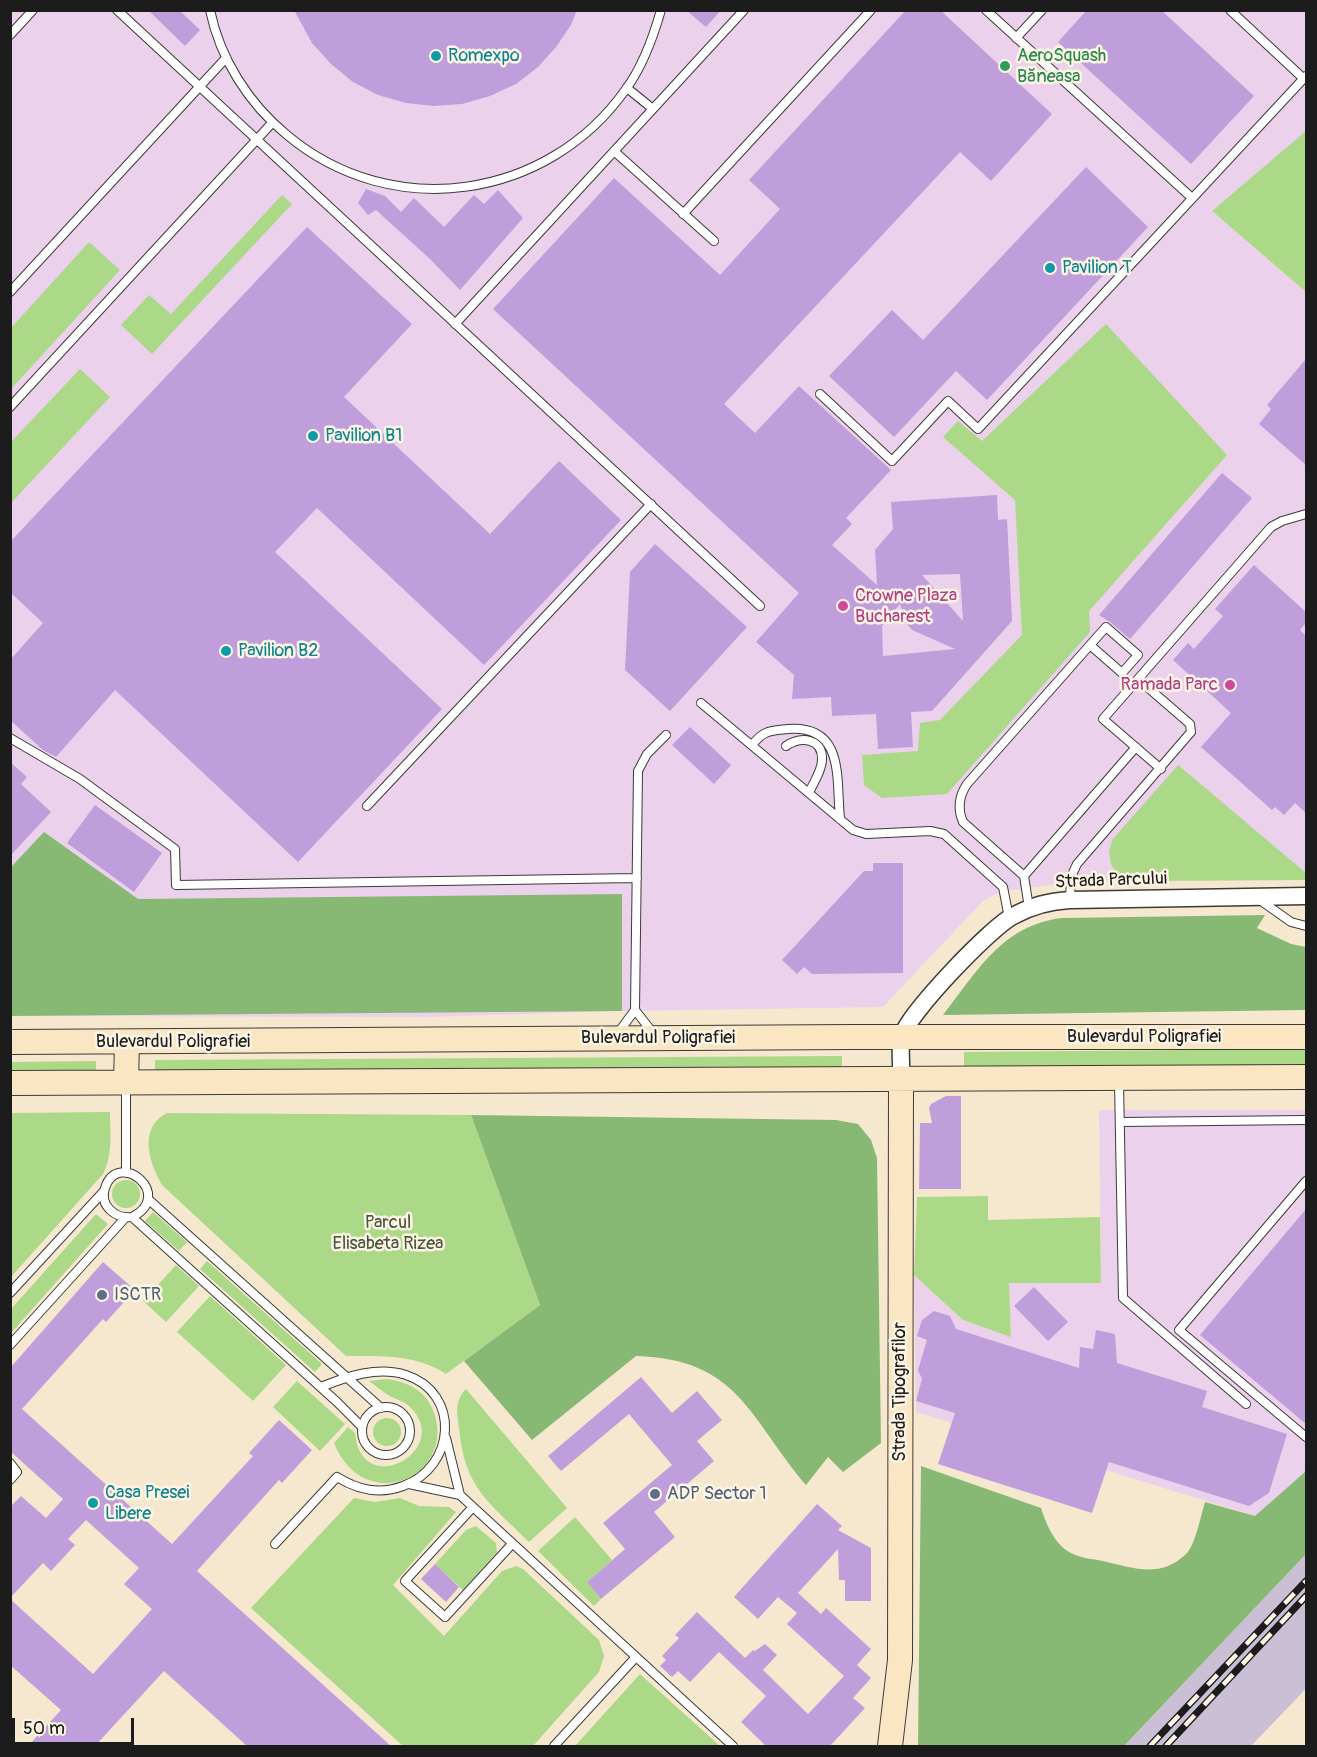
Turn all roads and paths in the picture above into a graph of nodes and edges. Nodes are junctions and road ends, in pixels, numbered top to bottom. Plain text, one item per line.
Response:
1 (33, 10) edge
2 (117, 10) edge
3 (210, 10) edge
4 (661, 10) edge
5 (744, 10) edge
6 (871, 10) edge
7 (986, 10) edge
8 (1042, 10) edge
9 (1230, 10) edge
10 (10, 35) edge
11 (1017, 38) junction
12 (226, 58) junction
13 (1305, 78) edge
14 (199, 87) junction
15 (627, 88) junction
16 (653, 109) junction
17 (273, 123) junction
18 (257, 140) junction
19 (614, 151) junction
20 (1192, 198) junction
21 (683, 214) junction
22 (714, 241) dead end
23 (10, 292) edge
24 (455, 324) junction
25 (820, 394) dead end
26 (10, 407) edge
27 (651, 504) junction
28 (1306, 514) edge
29 (760, 606) dead end
30 (1090, 645) junction
31 (1138, 679) junction
32 (701, 703) dead end
33 (666, 735) dead end
34 (10, 738) edge
35 (752, 745) junction
36 (786, 746) dead end
37 (1136, 747) junction
38 (1161, 769) junction
39 (808, 793) junction
40 (367, 806) dead end
41 (840, 819) junction
42 (1024, 876) junction
43 (637, 878) junction
44 (1256, 897) junction
45 (1306, 897) edge
46 (1070, 900) junction
47 (1029, 908) junction
48 (1009, 918) junction
49 (1306, 926) edge
50 (635, 1010) junction
51 (902, 1037) junction
52 (1306, 1037) edge
53 (614, 1039) junction
54 (657, 1039) junction
55 (10, 1042) edge
56 (127, 1042) junction
57 (1119, 1077) junction
58 (1306, 1077) edge
59 (901, 1078) junction
60 (10, 1083) edge
61 (126, 1083) junction
62 (1306, 1120) edge
63 (1120, 1122) junction
64 (126, 1173) junction
65 (1306, 1181) edge
66 (104, 1190) junction
67 (148, 1199) junction
68 (129, 1217) junction
69 (10, 1293) edge
70 (10, 1345) edge
71 (346, 1377) junction
72 (321, 1387) junction
73 (1246, 1404) dead end
74 (381, 1408) junction
75 (362, 1427) junction
76 (445, 1436) junction
77 (1306, 1437) edge
78 (10, 1463) edge
79 (10, 1480) edge
80 (409, 1484) junction
81 (460, 1495) junction
82 (473, 1507) junction
83 (275, 1544) dead end
84 (512, 1544) junction
85 (636, 1657) junction
86 (554, 1746) edge
87 (733, 1746) edge
88 (890, 1746) edge

1 - 10 lane
2 - 14 lane
3 - 12 lane
4 - 15 lane
5 - 16 lane
6 - 21 lane
7 - 11 lane
8 - 11 lane
9 - 13 lane
11 - 20 lane
12 - 14 lane
12 - 17 lane
13 - 20 lane
14 - 18 lane
14 - 23 lane
15 - 16 lane
15 - 17 lane
16 - 19 lane
17 - 18 lane
18 - 24 lane
18 - 26 lane
19 - 21 lane
19 - 24 lane
20 - 25 lane
21 - 22 lane
24 - 27 lane
27 - 29 lane
27 - 40 lane
28 - 31 lane
30 - 30 lane
30 - 42 lane
31 - 37 lane
31 - 38 lane
32 - 35 lane
33 - 43 lane
34 - 43 lane
35 - 39 lane
35 - 41 lane
36 - 39 lane
37 - 38 lane
37 - 42 lane
38 - 46 lane
39 - 41 lane
41 - 48 lane
42 - 47 lane
43 - 50 lane
44 - 45 street, Strada Parcului
44 - 46 street, Strada Parcului
44 - 49 lane
46 - 47 street, Strada Parcului
47 - 48 street, Strada Parcului
48 - 51 street, Strada Parcului
50 - 53 lane
50 - 54 lane
51 - 52 main road, Bulevardul Poligrafiei
51 - 54 main road, Bulevardul Poligrafiei
51 - 59 street, Strada Tipografilor
53 - 54 main road, Bulevardul Poligrafiei
53 - 56 main road, Bulevardul Poligrafiei
55 - 56 main road, Bulevardul Poligrafiei
56 - 61 main road
57 - 58 main road
57 - 59 main road
57 - 63 lane
59 - 61 main road
59 - 88 main road, Strada Tipografilor
60 - 61 main road
61 - 64 lane
62 - 63 lane
63 - 73 lane
64 - 66 lane
64 - 67 lane
65 - 77 lane
66 - 68 lane
66 - 69 lane
67 - 68 lane
67 - 71 lane
68 - 70 lane
68 - 72 lane
71 - 72 lane
71 - 74 lane
71 - 76 lane
72 - 75 lane
74 - 75 lane
74 - 75 lane
76 - 80 lane
76 - 81 lane
78 - 79 lane
80 - 81 lane
80 - 83 lane
81 - 82 lane
82 - 84 lane
82 - 84 lane
84 - 85 lane
85 - 86 lane
85 - 87 lane

